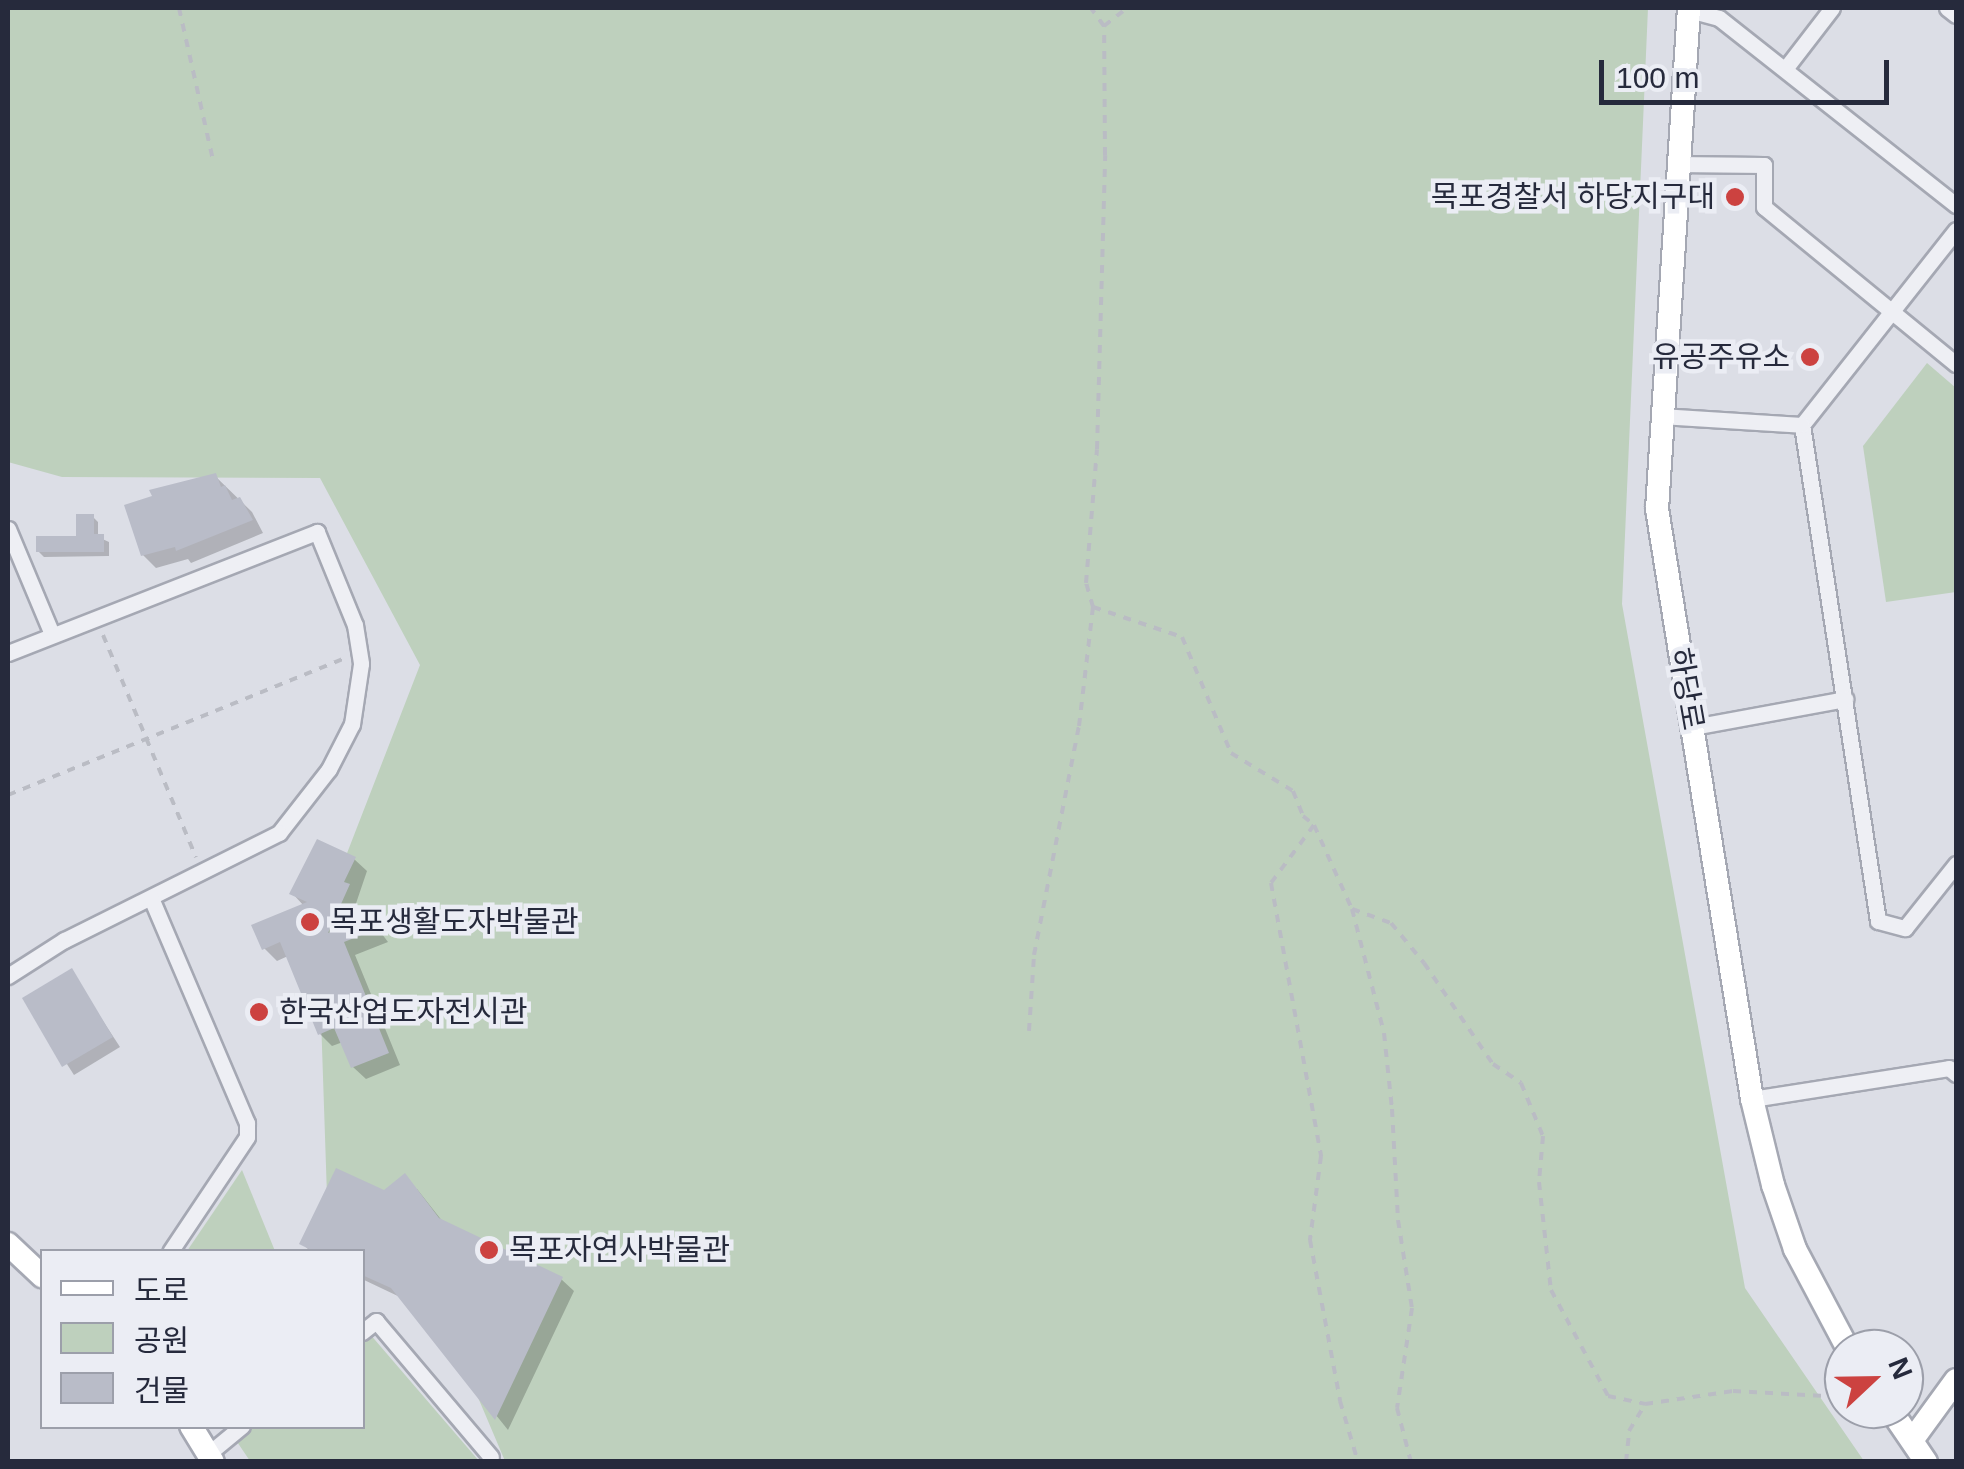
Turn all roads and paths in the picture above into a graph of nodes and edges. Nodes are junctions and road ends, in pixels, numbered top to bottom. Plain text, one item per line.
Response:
1 (180, 8) edge
2 (1091, 8) edge
3 (1126, 8) edge
4 (1832, 8) edge
5 (1947, 8) edge
6 (1689, 9) edge
7 (1956, 15) edge
8 (1104, 26) junction
9 (1785, 68) junction
10 (213, 160) dead end
11 (1676, 164) junction
12 (1956, 205) edge
13 (1956, 230) edge
14 (1892, 312) junction
15 (1956, 364) edge
16 (1660, 416) junction
17 (1802, 425) junction
18 (8, 529) edge
19 (1093, 607) junction
20 (96, 617) junction
21 (52, 634) junction
22 (8, 652) edge
23 (359, 652) junction
24 (1845, 699) junction
25 (1693, 727) junction
26 (146, 739) junction
27 (8, 796) edge
28 (1314, 825) junction
29 (1956, 864) edge
30 (202, 872) junction
31 (151, 898) junction
32 (1352, 910) junction
33 (8, 976) edge
34 (1029, 1030) dead end
35 (1954, 1066) edge
36 (1752, 1099) junction
37 (8, 1244) edge
38 (172, 1249) edge
39 (40, 1274) edge
40 (1837, 1329) edge
41 (365, 1330) edge
42 (1956, 1380) edge
43 (1824, 1396) edge
44 (1645, 1404) junction
45 (193, 1429) edge
46 (239, 1429) edge
47 (1905, 1429) edge
48 (1913, 1440) junction
49 (491, 1457) dead end
50 (210, 1458) edge
51 (1358, 1462) edge
52 (1410, 1462) edge
53 (1626, 1462) edge
54 (1926, 1462) edge

1 - 10 path
2 - 8 path
3 - 8 path
4 - 9 street
5 - 7 street
6 - 9 street
6 - 11 street, 하당로
8 - 19 path
9 - 12 street
11 - 14 street
11 - 16 street, 하당로
13 - 14 street
14 - 15 street
14 - 17 street
16 - 17 street
16 - 25 street, 하당로
17 - 24 street
18 - 21 street
19 - 28 path
19 - 34 path
20 - 21 street
20 - 23 street
20 - 26 path
21 - 22 street
23 - 26 path
23 - 30 street
24 - 25 street
24 - 29 street
25 - 36 street, 하당로
26 - 27 path
26 - 30 path
28 - 32 path
28 - 51 path
30 - 31 street
31 - 33 street
31 - 38 street
32 - 44 path
32 - 52 path
35 - 36 street
36 - 40 street, 하당로
37 - 39 street
41 - 49 street
42 - 48 street
43 - 44 path
44 - 53 path
45 - 50 street
46 - 50 street
47 - 48 street
48 - 54 street

